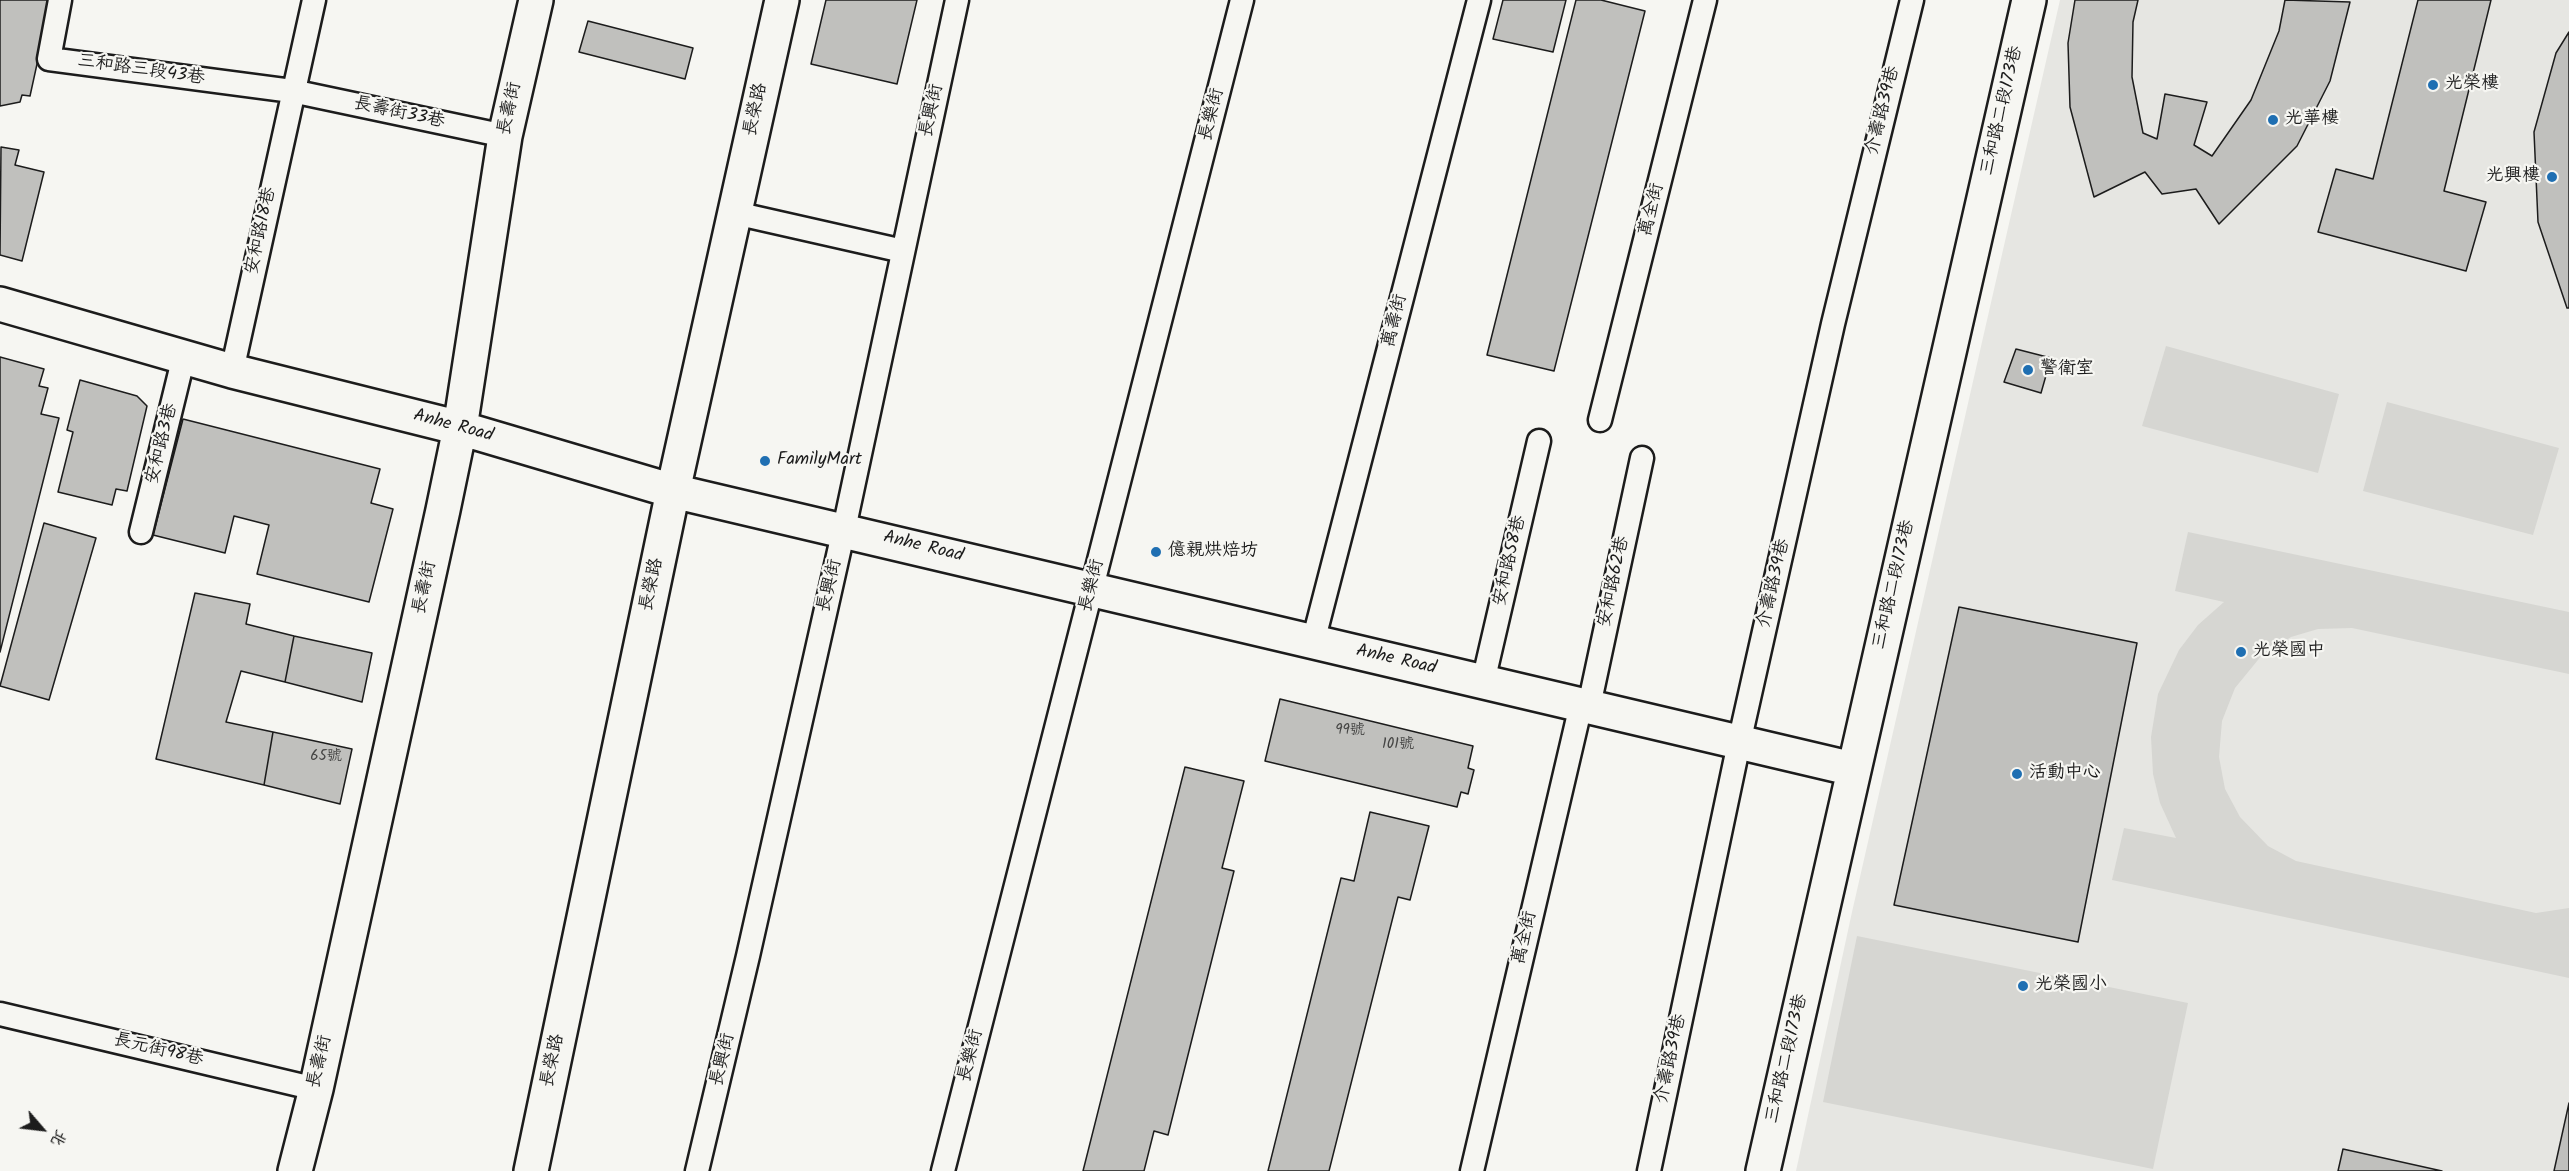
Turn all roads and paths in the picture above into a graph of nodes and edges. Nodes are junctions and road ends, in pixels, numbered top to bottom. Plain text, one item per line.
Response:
1 (60, 0) edge
2 (314, 0) edge
3 (536, 0) edge
4 (782, 0) edge
5 (957, 0) edge
6 (1242, 0) edge
7 (1479, 0) edge
8 (1705, 0) edge
9 (1912, 0) edge
10 (2029, 0) edge
11 (292, 92) junction
12 (505, 136) junction
13 (735, 213) junction
14 (903, 251) junction
15 (0, 304) edge
16 (184, 356) junction
17 (232, 370) junction
18 (1600, 420) dead end
19 (459, 428) junction
20 (1539, 441) dead end
21 (1641, 458) dead end
22 (673, 491) junction
23 (844, 529) junction
24 (141, 532) dead end
25 (1092, 590) junction
26 (1313, 642) junction
27 (1482, 682) junction
28 (1585, 706) junction
29 (1739, 742) junction
30 (1853, 769) junction
31 (0, 1014) edge
32 (315, 1089) junction
33 (295, 1171) edge
34 (531, 1171) edge
35 (697, 1171) edge
36 (943, 1171) edge
37 (1472, 1171) edge
38 (1648, 1171) edge
39 (1763, 1171) edge

1 - 11 lane, 三和路三段43巷
2 - 11 lane, 安和路18巷
3 - 12 street, 長壽街
4 - 13 street, 長榮路
5 - 14 lane, 長興街
6 - 25 lane, 長樂街
7 - 26 lane, 萬壽街
8 - 18 lane, 萬全街
9 - 29 lane, 介壽路39巷
10 - 30 street, 三和路二段173巷
11 - 12 lane, 長壽街33巷
11 - 17 lane, 安和路18巷
12 - 19 street, 長壽街
13 - 14 lane
13 - 22 street, 長榮路
14 - 23 lane, 長興街
15 - 16 street, Anhe Road
16 - 17 street, Anhe Road
16 - 24 lane, 安和路3巷
17 - 19 street, Anhe Road
19 - 22 street, Anhe Road
19 - 32 street, 長壽街
20 - 27 lane, 安和路58巷
21 - 28 lane, 安和路62巷
22 - 23 street, Anhe Road
22 - 34 street, 長榮路
23 - 25 street, Anhe Road
23 - 35 lane, 長興街
25 - 26 street, Anhe Road
25 - 36 lane, 長樂街
26 - 27 street, Anhe Road
27 - 28 street, Anhe Road
28 - 29 street, Anhe Road
28 - 37 lane, 萬全街
29 - 30 street, Anhe Road
29 - 38 lane, 介壽路39巷
30 - 39 street, 三和路二段173巷
31 - 32 lane, 長元街98巷
32 - 33 street, 長壽街

